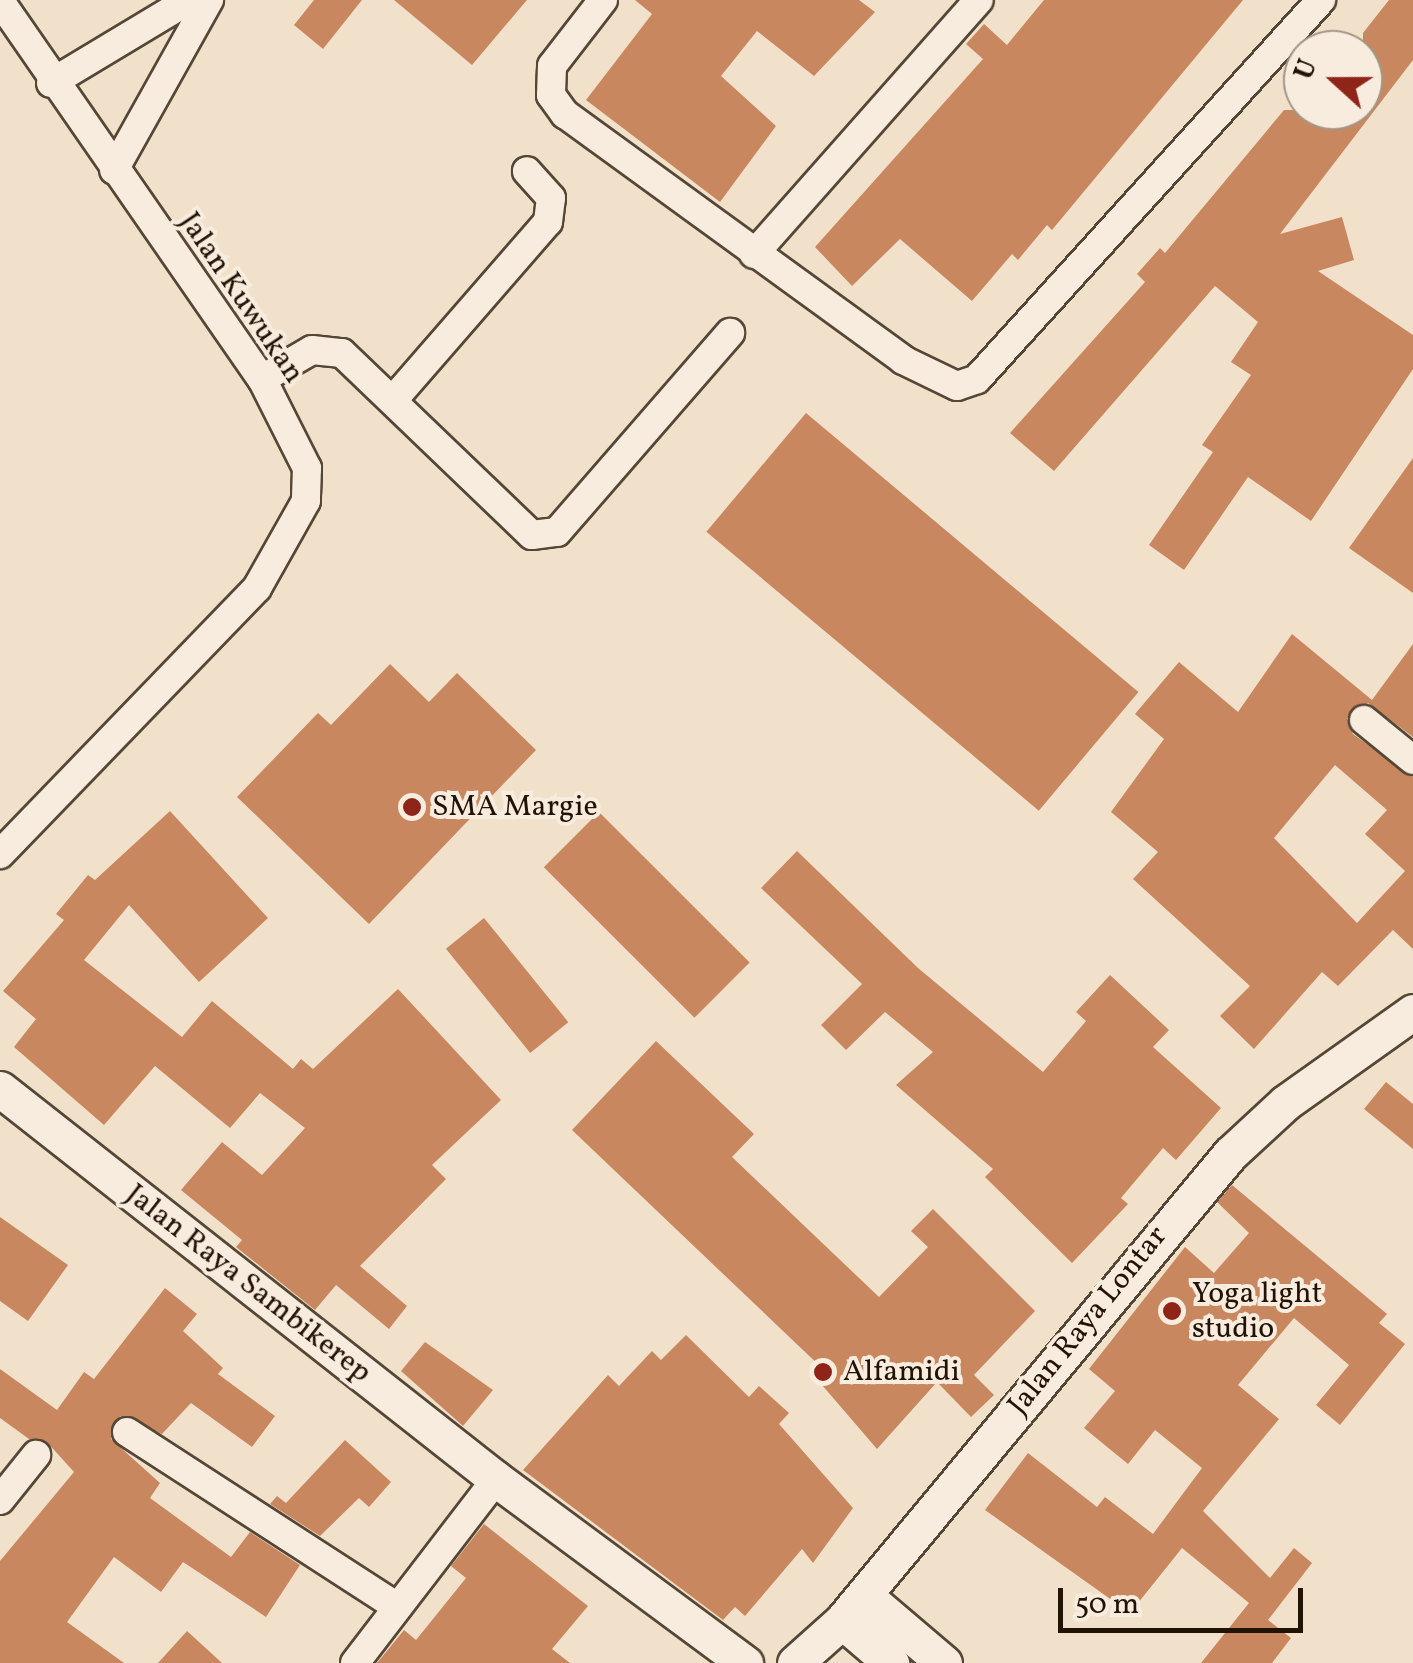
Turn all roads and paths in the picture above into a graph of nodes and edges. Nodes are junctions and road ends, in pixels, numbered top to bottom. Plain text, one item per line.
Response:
1 (189, 0) edge
2 (209, 0) edge
3 (603, 0) edge
4 (978, 0) edge
5 (1321, 0) edge
6 (0, 1) edge
7 (51, 82) junction
8 (114, 170) junction
9 (526, 171) dead end
10 (754, 254) junction
11 (730, 332) dead end
12 (262, 379) junction
13 (392, 400) junction
14 (1364, 720) dead end
15 (1413, 760) edge
16 (0, 854) edge
17 (1413, 1012) edge
18 (0, 1088) edge
19 (127, 1432) dead end
20 (36, 1455) dead end
21 (496, 1479) junction
22 (0, 1500) edge
23 (397, 1607) junction
24 (853, 1608) junction
25 (355, 1663) edge
26 (745, 1663) edge
27 (795, 1663) edge
28 (891, 1663) edge
29 (944, 1663) edge

1 - 7 street
2 - 8 street
3 - 10 street
4 - 10 street
5 - 10 street
6 - 7 street, Jalan Kuwukan
7 - 8 street, Jalan Kuwukan
8 - 12 street, Jalan Kuwukan
9 - 13 street
11 - 13 street
12 - 13 street
12 - 16 street, Jalan Kuwukan
14 - 15 street
17 - 24 street, Jalan Raya Lontar
18 - 21 street, Jalan Raya Sambikerep
19 - 23 street
20 - 22 street
21 - 23 street
21 - 26 street
23 - 25 street
24 - 27 street, Jalan Raya Lontar
24 - 28 street
24 - 29 street

